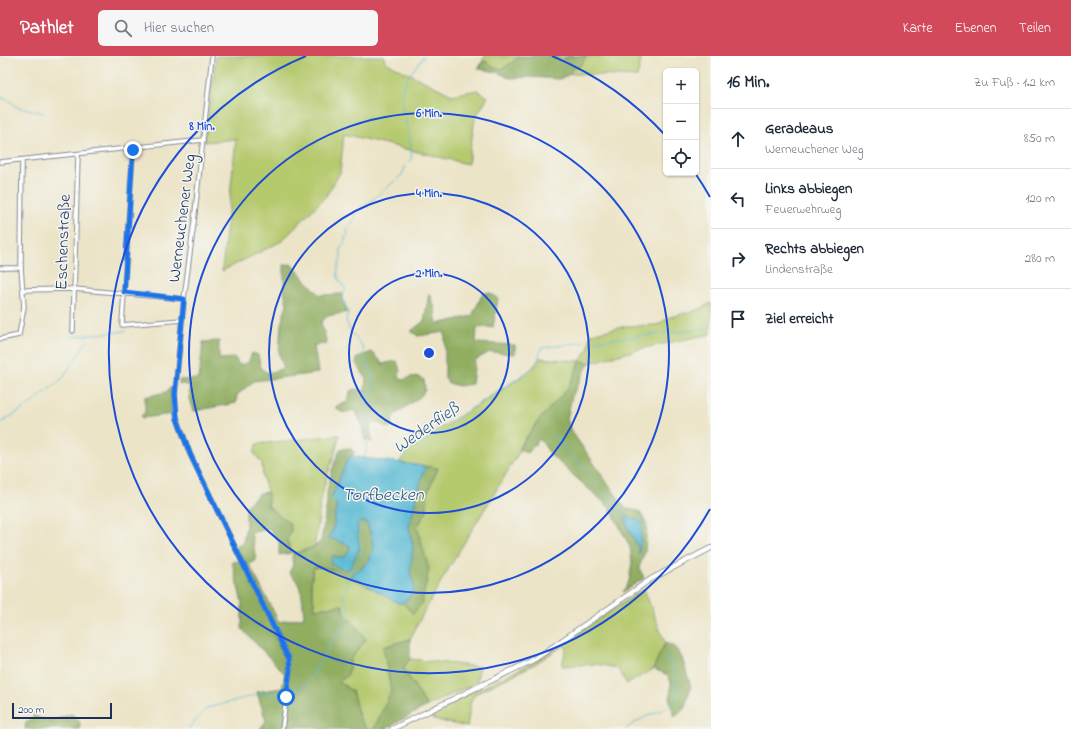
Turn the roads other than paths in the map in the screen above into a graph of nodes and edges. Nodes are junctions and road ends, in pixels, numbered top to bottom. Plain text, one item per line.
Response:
1 (212, 56) edge
2 (203, 140) junction
3 (133, 148) junction
4 (78, 154) junction
5 (22, 160) junction
6 (0, 162) edge
7 (0, 268) edge
8 (21, 268) junction
9 (74, 289) junction
10 (23, 290) junction
11 (124, 292) junction
12 (184, 299) junction
13 (182, 320) junction
14 (73, 331) dead end
15 (0, 339) edge
16 (711, 548) edge
17 (282, 729) edge
18 (392, 729) edge

1 - 2 street, Werneuchener Weg
2 - 3 street
2 - 12 street, Werneuchener Weg
3 - 4 street
3 - 11 street
4 - 5 street
4 - 9 street, Eschenstraße
5 - 6 street
5 - 8 street
7 - 8 street
8 - 10 street
9 - 10 street
9 - 11 street
9 - 14 street, Eschenstraße
10 - 15 street
11 - 12 street
11 - 13 street
12 - 13 street, Werneuchener Weg
13 - 17 street, Werneuchener Weg
16 - 18 street

